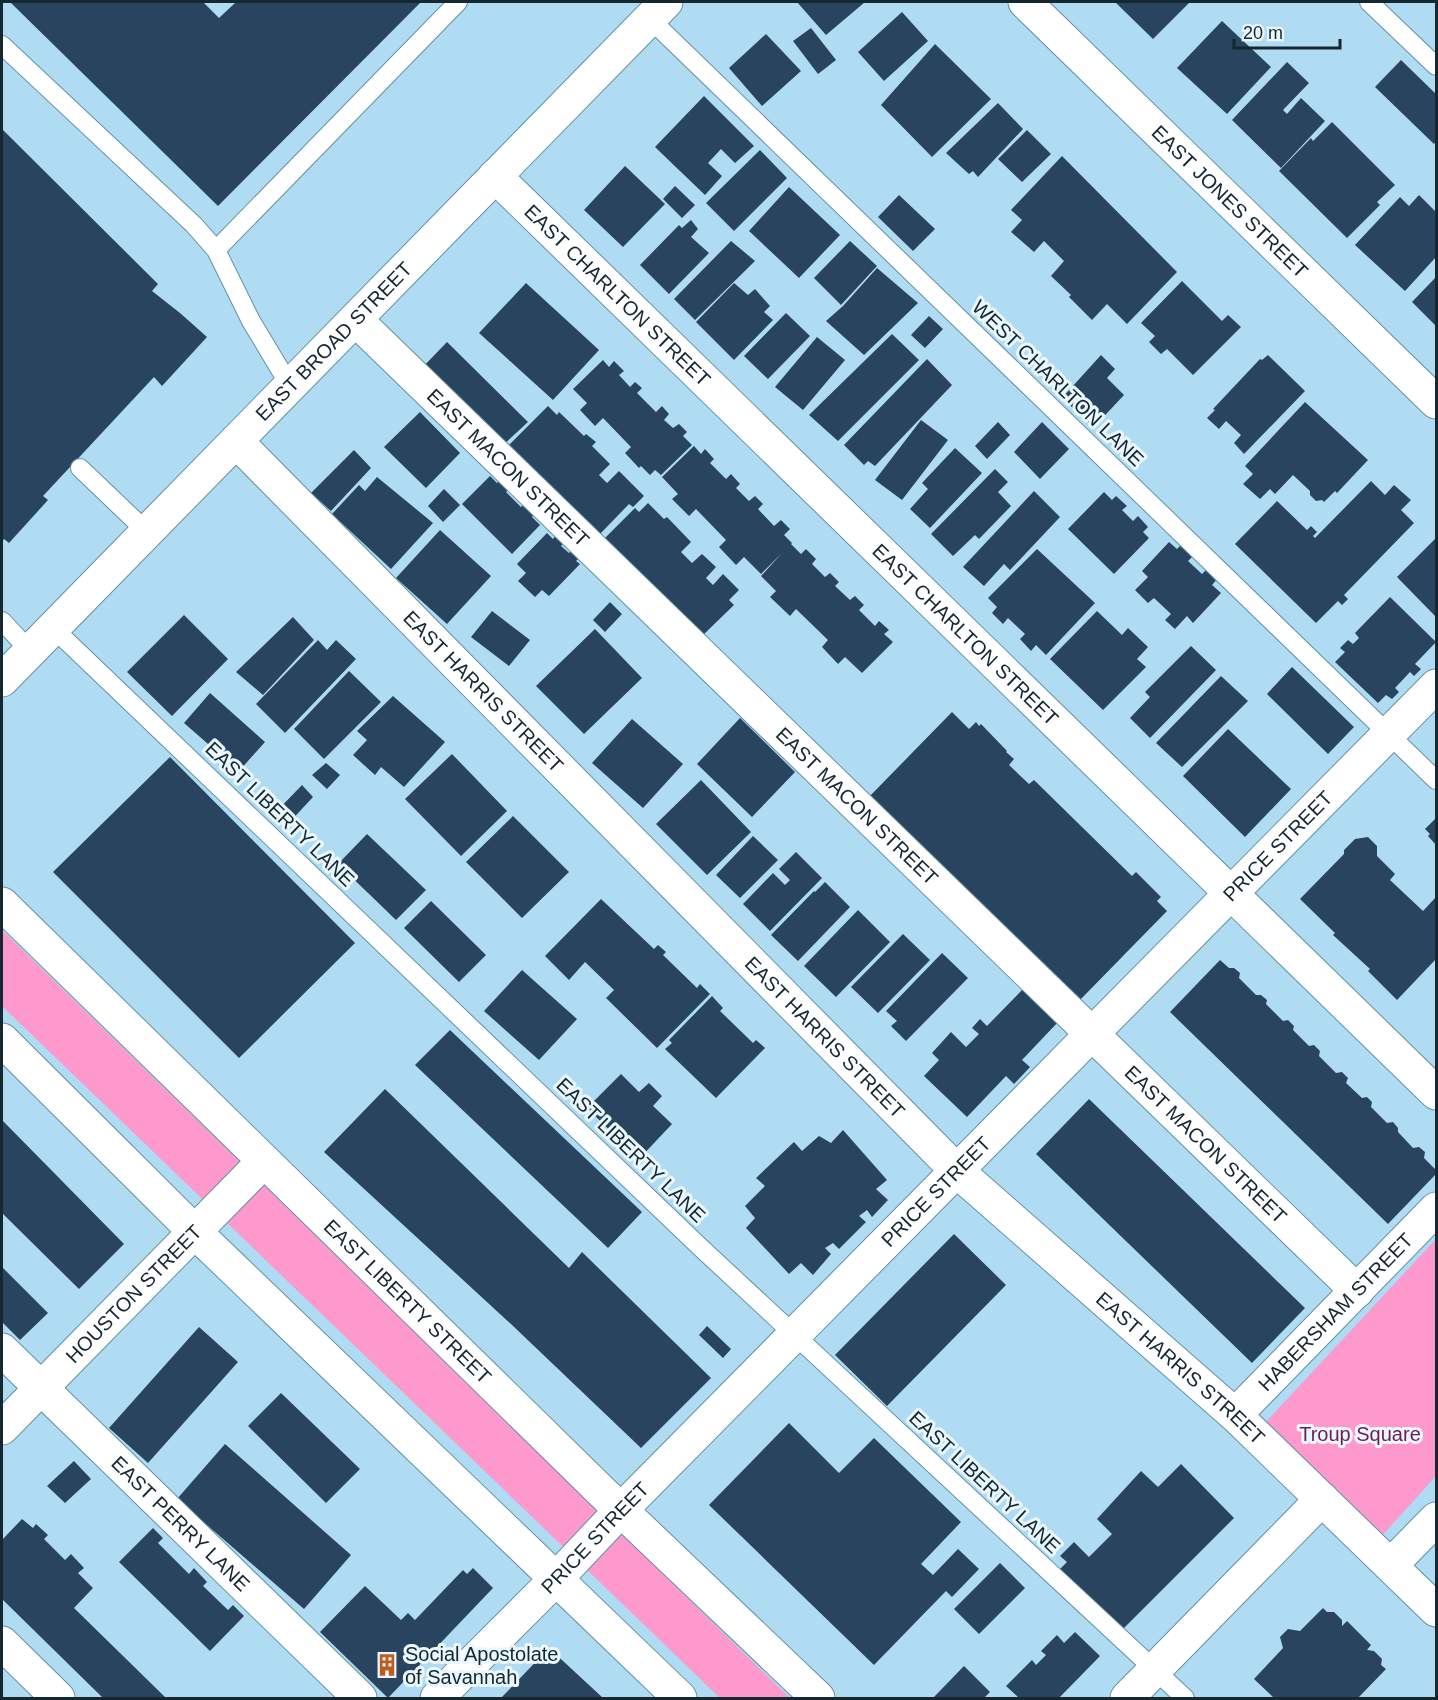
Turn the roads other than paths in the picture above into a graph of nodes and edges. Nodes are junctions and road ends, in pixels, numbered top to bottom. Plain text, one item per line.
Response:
1 (458, 2) edge
2 (1025, 2) edge
3 (1369, 2) edge
4 (657, 10) edge
5 (2, 45) edge
6 (1437, 66) edge
7 (495, 177) junction
8 (216, 250) junction
9 (356, 320) junction
10 (290, 386) junction
11 (1437, 402) edge
12 (236, 441) junction
13 (80, 468) dead end
14 (147, 532) junction
15 (2, 621) edge
16 (52, 627) junction
17 (30, 651) junction
18 (2, 680) edge
19 (1437, 686) edge
20 (1389, 734) junction
21 (1437, 780) edge
22 (1231, 893) junction
23 (2, 904) edge
24 (1092, 1034) junction
25 (2, 1040) edge
26 (1437, 1093) edge
27 (264, 1161) junction
28 (957, 1171) junction
29 (1437, 1209) edge
30 (194, 1231) junction
31 (1357, 1291) junction
32 (794, 1335) junction
33 (2, 1350) edge
34 (40, 1388) junction
35 (1235, 1415) junction
36 (2, 1428) edge
37 (1322, 1499) junction
38 (621, 1510) junction
39 (1437, 1518) edge
40 (1390, 1565) junction
41 (556, 1579) junction
42 (1437, 1610) edge
43 (2, 1643) edge
44 (1155, 1670) junction
45 (58, 1698) edge
46 (360, 1698) edge
47 (437, 1698) edge
48 (680, 1698) edge
49 (818, 1698) edge
50 (1127, 1698) edge
51 (1185, 1698) edge

1 - 8 lane
2 - 11 street, EAST JONES STREET
3 - 6 lane
4 - 7 street, EAST BROAD STREET
4 - 20 lane, WEST CHARLTON LANE
5 - 8 lane
7 - 9 street, EAST BROAD STREET
7 - 22 street, EAST CHARLTON STREET
8 - 10 lane
9 - 10 street, EAST BROAD STREET
9 - 24 street, EAST MACON STREET
10 - 12 street, EAST BROAD STREET
12 - 14 street, EAST BROAD STREET
12 - 28 street, EAST HARRIS STREET
13 - 14 lane
14 - 16 street, EAST BROAD STREET
15 - 17 lane
16 - 17 street, EAST BROAD STREET
16 - 32 lane, EAST LIBERTY LANE
17 - 18 street, EAST BROAD STREET
19 - 20 street, PRICE STREET
20 - 21 lane, WEST CHARLTON LANE
20 - 22 street, PRICE STREET
22 - 24 street, PRICE STREET
22 - 26 street, EAST CHARLTON STREET
23 - 27 street, EAST LIBERTY STREET
24 - 28 street, PRICE STREET
24 - 31 street, EAST MACON STREET
25 - 30 street
27 - 30 street, HOUSTON STREET
27 - 38 street, EAST LIBERTY STREET
28 - 32 street, PRICE STREET
28 - 35 street, EAST HARRIS STREET
29 - 31 street, HABERSHAM STREET
30 - 34 street, HOUSTON STREET
30 - 41 street
31 - 35 street, HABERSHAM STREET
32 - 38 street, PRICE STREET
32 - 44 lane, EAST LIBERTY LANE
33 - 34 street, EAST PERRY LANE
34 - 36 street, HOUSTON STREET
34 - 46 street, EAST PERRY LANE
35 - 37 street, EAST HARRIS STREET
37 - 40 street, EAST HARRIS STREET
37 - 44 street
38 - 41 street, PRICE STREET
38 - 49 street, EAST LIBERTY STREET
39 - 40 street
40 - 42 street, EAST HARRIS STREET
41 - 47 street, PRICE STREET
41 - 48 street
43 - 45 street
44 - 50 street
44 - 51 lane, EAST LIBERTY LANE

